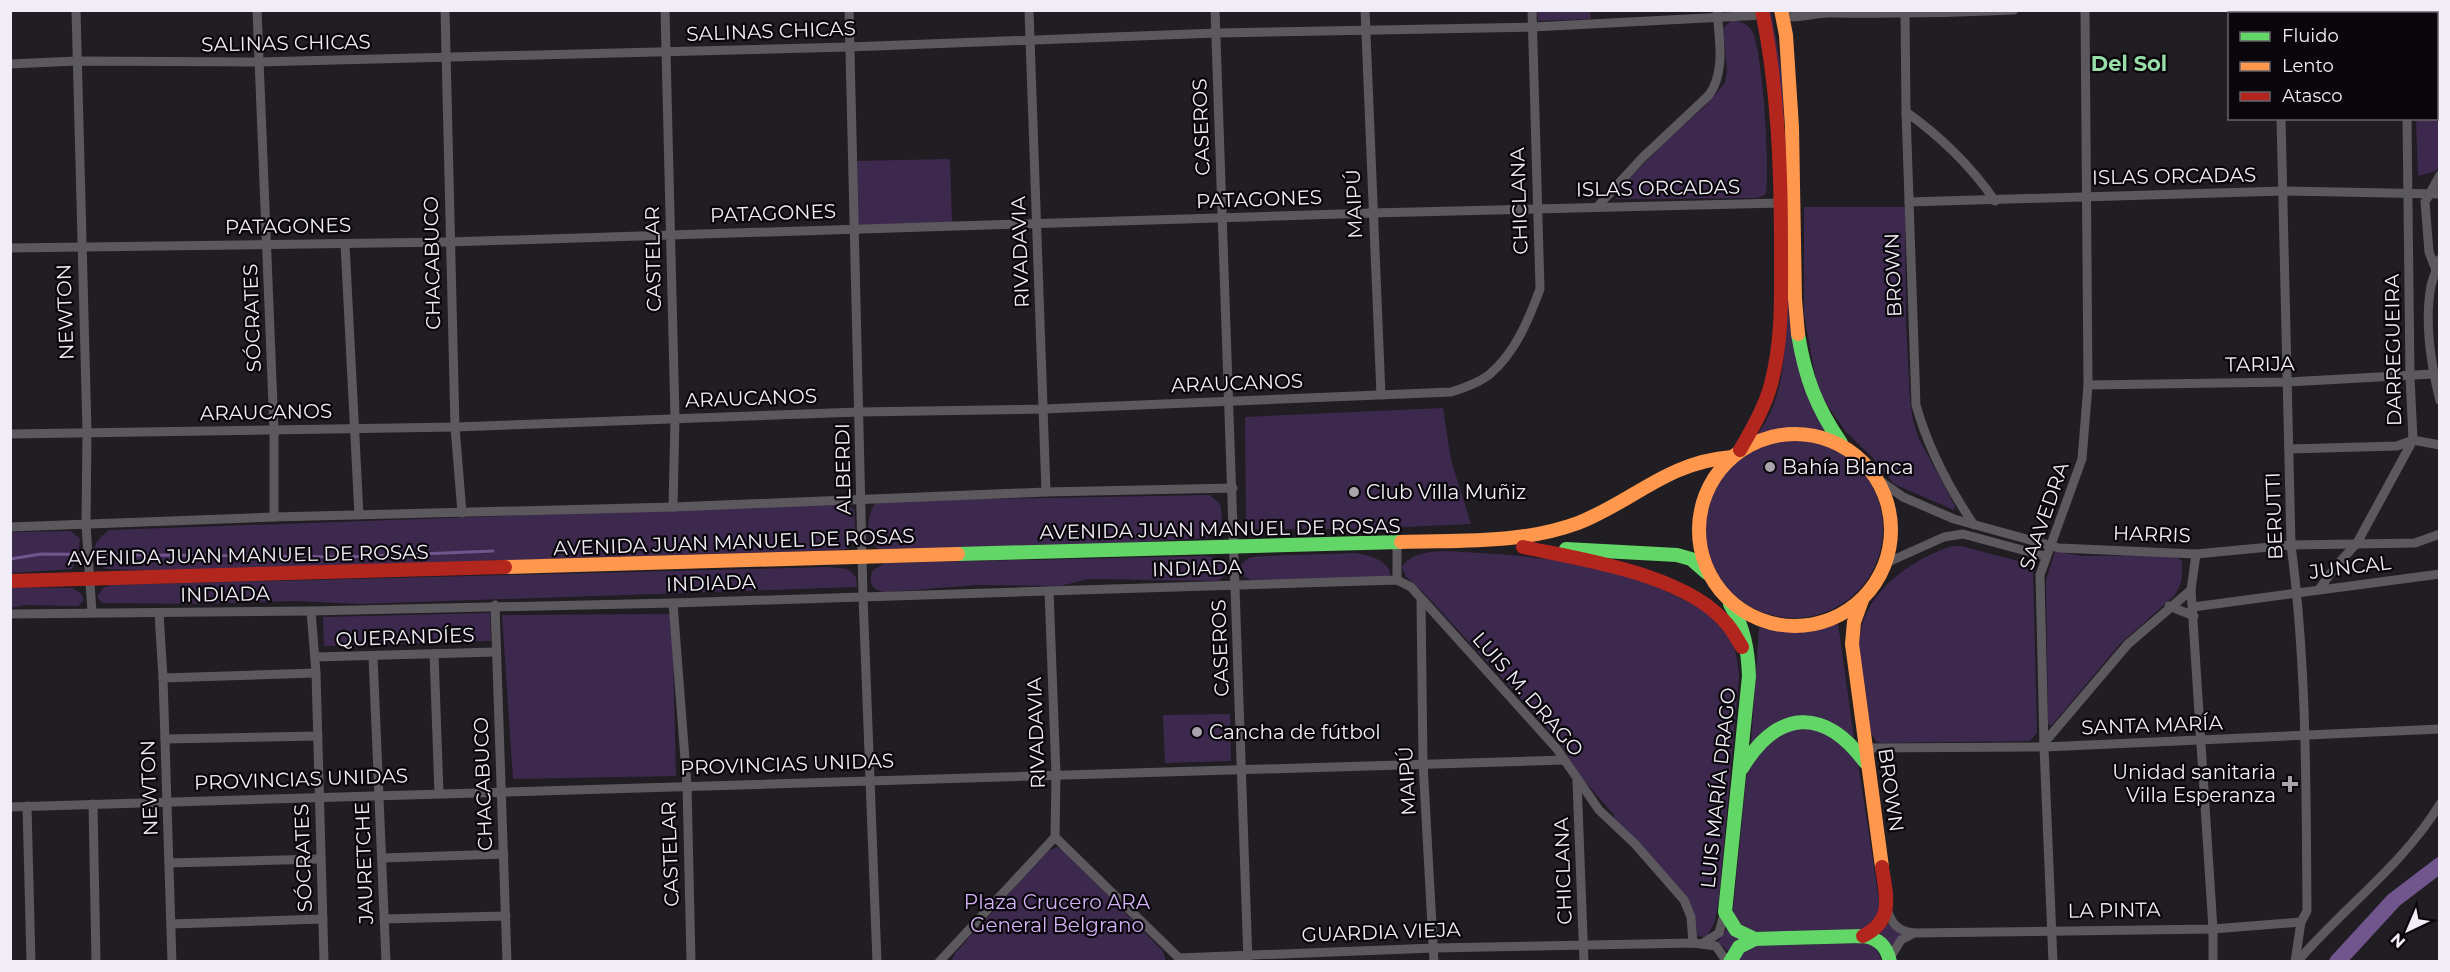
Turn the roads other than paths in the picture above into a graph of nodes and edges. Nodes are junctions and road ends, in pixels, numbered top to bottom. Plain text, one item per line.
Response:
1 (76, 10) edge
2 (257, 10) edge
3 (444, 10) edge
4 (666, 10) edge
5 (849, 10) edge
6 (1029, 10) edge
7 (1215, 10) edge
8 (1365, 10) edge
9 (1532, 10) edge
10 (2014, 10) edge
11 (2085, 10) edge
12 (1824, 12) edge
13 (1905, 12) edge
14 (1763, 13) edge
15 (1782, 13) edge
16 (1718, 14) edge
17 (1533, 27) junction
18 (1365, 30) junction
19 (1216, 33) junction
20 (1029, 39) junction
21 (849, 47) junction
22 (667, 52) junction
23 (446, 58) junction
24 (76, 61) junction
25 (259, 62) junction
26 (10, 64) edge
27 (1906, 112) junction
28 (2281, 120) edge
29 (2408, 120) edge
30 (2439, 176) edge
31 (2283, 191) junction
32 (2409, 193) junction
33 (2428, 193) junction
34 (2439, 194) edge
35 (2088, 196) junction
36 (1995, 201) junction
37 (1909, 202) junction
38 (1780, 203) junction
39 (1598, 206) junction
40 (1537, 210) junction
41 (1372, 213) junction
42 (1221, 219) junction
43 (1037, 225) junction
44 (854, 228) junction
45 (670, 235) junction
46 (449, 242) junction
47 (345, 244) junction
48 (80, 245) junction
49 (267, 245) junction
50 (10, 248) edge
51 (2439, 259) edge
52 (2436, 270) junction
53 (2433, 374) junction
54 (1489, 375) joint
55 (2410, 376) junction
56 (2288, 382) junction
57 (2088, 385) junction
58 (1381, 395) junction
59 (2439, 401) edge
60 (1230, 402) junction
61 (1044, 409) junction
62 (859, 412) junction
63 (675, 418) junction
64 (455, 427) junction
65 (354, 429) junction
66 (274, 430) junction
67 (87, 431) junction
68 (10, 434) edge
69 (2413, 440) junction
70 (2439, 445) edge
71 (1845, 447) junction
72 (2289, 449) junction
73 (1736, 453) junction
74 (1876, 478) junction
75 (1233, 488) junction
76 (1046, 492) junction
77 (861, 498) junction
78 (673, 507) junction
79 (462, 513) junction
80 (359, 515) junction
81 (274, 517) junction
82 (86, 525) junction
83 (1974, 525) junction
84 (10, 527) edge
85 (2439, 534) edge
86 (1459, 542) junction
87 (2357, 543) junction
88 (1396, 544) junction
89 (2291, 545) junction
90 (2049, 546) junction
91 (1235, 547) junction
92 (1523, 547) junction
93 (2196, 554) junction
94 (2045, 556) junction
95 (863, 557) junction
96 (1886, 563) junction
97 (2439, 574) edge
98 (1711, 577) junction
99 (88, 578) junction
100 (1397, 580) junction
101 (10, 581) edge
102 (1236, 585) junction
103 (1411, 587) joint
104 (2320, 588) junction
105 (2191, 590) junction
106 (1049, 591) junction
107 (2297, 592) junction
108 (1724, 595) junction
109 (863, 596) junction
110 (1421, 600) junction
111 (1862, 600) junction
112 (673, 603) junction
113 (495, 605) junction
114 (2169, 606) junction
115 (311, 611) junction
116 (2194, 611) junction
117 (92, 612) junction
118 (159, 613) junction
119 (10, 614) edge
120 (495, 652) junction
121 (434, 654) junction
122 (373, 656) junction
123 (315, 657) junction
124 (316, 673) junction
125 (1749, 676) junction
126 (163, 678) junction
127 (2439, 729) edge
128 (318, 736) junction
129 (2305, 736) junction
130 (165, 739) junction
131 (2199, 741) junction
132 (2044, 745) junction
133 (1865, 748) junction
134 (1564, 760) junction
135 (1423, 763) junction
136 (1868, 767) junction
137 (1242, 769) junction
138 (1056, 774) junction
139 (1740, 774) junction
140 (871, 780) junction
141 (1577, 780) junction
142 (687, 785) junction
143 (502, 791) junction
144 (439, 793) junction
145 (380, 794) junction
146 (320, 796) junction
147 (167, 801) junction
148 (93, 804) junction
149 (2439, 804) edge
150 (27, 806) junction
151 (10, 807) edge
152 (1055, 837) junction
153 (504, 854) junction
154 (382, 858) junction
155 (321, 859) junction
156 (169, 863) junction
157 (1887, 905) junction
158 (1725, 912) junction
159 (506, 916) junction
160 (323, 919) junction
161 (384, 919) junction
162 (2301, 922) junction
163 (171, 924) junction
164 (2213, 928) junction
165 (2053, 931) junction
166 (1914, 933) junction
167 (1863, 936) junction
168 (1755, 939) junction
169 (1698, 943) junction
170 (1583, 944) junction
171 (1434, 948) junction
172 (1248, 958) edge
173 (1178, 960) edge
174 (1890, 960) edge
175 (31, 962) edge
176 (96, 962) edge
177 (172, 962) edge
178 (324, 962) edge
179 (386, 962) edge
180 (507, 962) edge
181 (691, 962) edge
182 (876, 962) edge
183 (939, 962) edge
184 (1434, 962) edge
185 (1584, 962) edge
186 (1729, 962) edge
187 (2053, 962) edge
188 (2213, 962) edge
189 (2296, 962) edge

1 - 24 street, NEWTON
2 - 25 street, SÓCRATES
3 - 23 street, CHACABUCO
4 - 22 street, CASTELAR
5 - 21 street, ALBERDI
6 - 20 street, RIVADAVIA
7 - 19 street, CASEROS
8 - 18 street, MAIPÚ
9 - 17 street, CHICLANA
10 - 13 street
11 - 35 street, SAAVEDRA
12 - 13 street
12 - 15 street
13 - 27 street, BROWN
14 - 16 street, SALINAS CHICAS
14 - 38 main road
15 - 71 main road
16 - 17 street, SALINAS CHICAS
16 - 39 street
17 - 18 street, SALINAS CHICAS
17 - 40 street, CHICLANA
18 - 19 street, SALINAS CHICAS
18 - 41 street, MAIPÚ
19 - 20 street, SALINAS CHICAS
19 - 42 street, CASEROS
20 - 21 street, SALINAS CHICAS
20 - 43 street, RIVADAVIA
21 - 22 street, SALINAS CHICAS
21 - 44 street, ALBERDI
22 - 23 street, SALINAS CHICAS
22 - 45 street, CASTELAR
23 - 25 street, SALINAS CHICAS
23 - 46 street, CHACABUCO
24 - 25 street, SALINAS CHICAS
24 - 26 street, SALINAS CHICAS
24 - 48 street, NEWTON
25 - 49 street, SÓCRATES
27 - 36 street
27 - 37 street, BROWN
28 - 31 street, BERUTTI
29 - 32 street, DARREGUEIRA
30 - 33 street
31 - 32 street, ISLAS ORCADAS
31 - 35 street, ISLAS ORCADAS
31 - 56 street, BERUTTI
32 - 33 street, ISLAS ORCADAS
32 - 55 street, DARREGUEIRA
33 - 34 street, ISLAS ORCADAS
33 - 52 street
35 - 36 street, ISLAS ORCADAS
35 - 57 street, SAAVEDRA
36 - 37 street, ISLAS ORCADAS
37 - 83 street, BROWN
38 - 39 street, ISLAS ORCADAS
38 - 73 main road
39 - 40 street, ISLAS ORCADAS
40 - 41 street, PATAGONES
40 - 54 street, CHICLANA
41 - 42 street, PATAGONES
41 - 58 street, MAIPÚ
42 - 43 street, PATAGONES
42 - 60 street, CASEROS
43 - 44 street, PATAGONES
43 - 61 street, RIVADAVIA
44 - 45 street, PATAGONES
44 - 62 street, ALBERDI
45 - 46 street, PATAGONES
45 - 63 street, CASTELAR
46 - 47 street, PATAGONES
46 - 64 street, CHACABUCO
47 - 49 street, PATAGONES
47 - 65 street
48 - 49 street, PATAGONES
48 - 50 street, PATAGONES
48 - 67 street, NEWTON
49 - 66 street, SÓCRATES
51 - 52 street
52 - 53 street
53 - 55 street, TARIJA
53 - 59 street
54 - 58 street, ARAUCANOS
55 - 56 street, TARIJA
55 - 69 street, DARREGUEIRA
56 - 57 street, TARIJA
56 - 72 street, BERUTTI
57 - 90 street, SAAVEDRA
58 - 60 street, ARAUCANOS
60 - 61 street, ARAUCANOS
60 - 75 street, CASEROS
61 - 62 street, ARAUCANOS
61 - 76 street, RIVADAVIA
62 - 63 street, ARAUCANOS
62 - 77 street, ALBERDI
63 - 64 street, ARAUCANOS
63 - 78 street, CASTELAR
64 - 65 street, ARAUCANOS
64 - 79 street, CHACABUCO
65 - 66 street, ARAUCANOS
65 - 80 street
66 - 67 street, ARAUCANOS
66 - 81 street, SÓCRATES
67 - 68 street, ARAUCANOS
67 - 82 street, NEWTON
69 - 70 street
69 - 72 street
69 - 87 street, DARREGUEIRA
71 - 73 main road
71 - 74 main road
72 - 89 street, BERUTTI
73 - 86 main road, AVENIDA JUAN MANUEL DE ROSAS
73 - 98 main road
74 - 83 street, HARRIS
74 - 96 main road
75 - 76 street
75 - 91 street, CASEROS
76 - 77 street
77 - 78 street
77 - 95 street, ALBERDI
78 - 79 street
79 - 80 street
80 - 81 street
81 - 82 street
82 - 84 street
82 - 99 street, NEWTON
83 - 90 street, HARRIS
85 - 87 street, HARRIS
86 - 88 main road, AVENIDA JUAN MANUEL DE ROSAS
86 - 92 main road, AVENIDA JUAN MANUEL DE ROSAS
87 - 89 street, HARRIS
87 - 104 street, DARREGUEIRA
88 - 91 main road, AVENIDA JUAN MANUEL DE ROSAS
88 - 100 street
89 - 93 street, HARRIS
89 - 107 street, BERUTTI
90 - 93 street, HARRIS
90 - 94 street, SAAVEDRA
91 - 95 main road, AVENIDA JUAN MANUEL DE ROSAS
91 - 102 street, CASEROS
92 - 98 main road, AVENIDA JUAN MANUEL DE ROSAS
92 - 125 main road
93 - 105 street
94 - 96 street
94 - 132 street, SAAVEDRA
95 - 99 main road, AVENIDA JUAN MANUEL DE ROSAS
95 - 109 street, ALBERDI
96 - 111 main road
97 - 104 street, JUNCAL
98 - 108 main road
99 - 101 main road, AVENIDA JUAN MANUEL DE ROSAS
99 - 117 street, NEWTON
100 - 102 street, INDIADA
100 - 103 street, INDIADA
102 - 106 street, INDIADA
102 - 137 street, CASEROS
103 - 110 street, LUIS M. DRAGO
104 - 107 street, JUNCAL
105 - 114 street
105 - 116 street
106 - 109 street, INDIADA
106 - 138 street, RIVADAVIA
107 - 116 street, JUNCAL
107 - 129 street, BERUTTI
108 - 111 main road
108 - 125 main road, LUIS MARÍA DRAGO
109 - 112 street, INDIADA
109 - 140 street, ALBERDI
110 - 134 street, LUIS M. DRAGO
110 - 135 street, MAIPÚ
111 - 133 main road, BROWN
112 - 113 street, INDIADA
112 - 142 street, CASTELAR
113 - 115 street, INDIADA
113 - 120 street, CHACABUCO
114 - 116 street
114 - 132 street
115 - 118 street, INDIADA
115 - 123 street, SÓCRATES
116 - 131 street
117 - 118 street, INDIADA
117 - 119 street, INDIADA
118 - 126 street, NEWTON
120 - 121 street, QUERANDÍES
120 - 143 street, CHACABUCO
121 - 122 street, QUERANDÍES
121 - 144 street
122 - 123 street, QUERANDÍES
122 - 145 street, JAURETCHE
123 - 124 street, SÓCRATES
124 - 126 street, QUERANDÍES
124 - 128 street, SÓCRATES
125 - 139 main road, LUIS MARÍA DRAGO
126 - 130 street, NEWTON
127 - 129 street, SANTA MARÍA
128 - 130 street
128 - 146 street, SÓCRATES
129 - 131 street, SANTA MARÍA
129 - 162 street, BERUTTI
130 - 147 street, NEWTON
131 - 132 street, SANTA MARÍA
131 - 164 street
132 - 133 street, SANTA MARÍA
132 - 165 street, SAAVEDRA
133 - 136 main road, BROWN
134 - 135 street, PROVINCIAS UNIDAS
134 - 141 street, LUIS M. DRAGO
135 - 137 street, PROVINCIAS UNIDAS
135 - 171 street, MAIPÚ
136 - 139 main road
136 - 157 main road, BROWN
137 - 138 street, PROVINCIAS UNIDAS
137 - 172 street, CASEROS
138 - 140 street, PROVINCIAS UNIDAS
138 - 152 street, RIVADAVIA
139 - 158 main road, LUIS MARÍA DRAGO
140 - 142 street, PROVINCIAS UNIDAS
140 - 182 street, ALBERDI
141 - 169 street, LUIS M. DRAGO
141 - 170 street, CHICLANA
142 - 143 street, PROVINCIAS UNIDAS
142 - 181 street, CASTELAR
143 - 144 street, PROVINCIAS UNIDAS
143 - 153 street, CHACABUCO
144 - 145 street, PROVINCIAS UNIDAS
145 - 146 street, PROVINCIAS UNIDAS
145 - 154 street, JAURETCHE
146 - 147 street, PROVINCIAS UNIDAS
146 - 155 street, SÓCRATES
147 - 148 street, PROVINCIAS UNIDAS
147 - 156 street, NEWTON
148 - 150 street, PROVINCIAS UNIDAS
148 - 176 street
149 - 189 street
150 - 151 street, PROVINCIAS UNIDAS
150 - 175 street
152 - 173 street
152 - 183 street
153 - 154 street
153 - 159 street, CHACABUCO
154 - 161 street, JAURETCHE
155 - 156 street
155 - 160 street, SÓCRATES
156 - 163 street, NEWTON
157 - 166 street
157 - 167 main road
158 - 168 main road, LUIS MARÍA DRAGO
158 - 169 street
159 - 161 street
159 - 180 street, CHACABUCO
160 - 163 street
160 - 178 street, SÓCRATES
161 - 179 street, JAURETCHE
162 - 164 street, LA PINTA
162 - 189 street
163 - 177 street, NEWTON
164 - 165 street, LA PINTA
164 - 188 street
165 - 166 street, LA PINTA
165 - 187 street, SAAVEDRA
166 - 174 street
167 - 168 main road
167 - 174 main road
168 - 186 main road
169 - 170 street
169 - 186 street
170 - 171 street, GUARDIA VIEJA
170 - 185 street, CHICLANA
171 - 172 street, GUARDIA VIEJA
171 - 184 street, MAIPÚ
172 - 173 street, GUARDIA VIEJA

